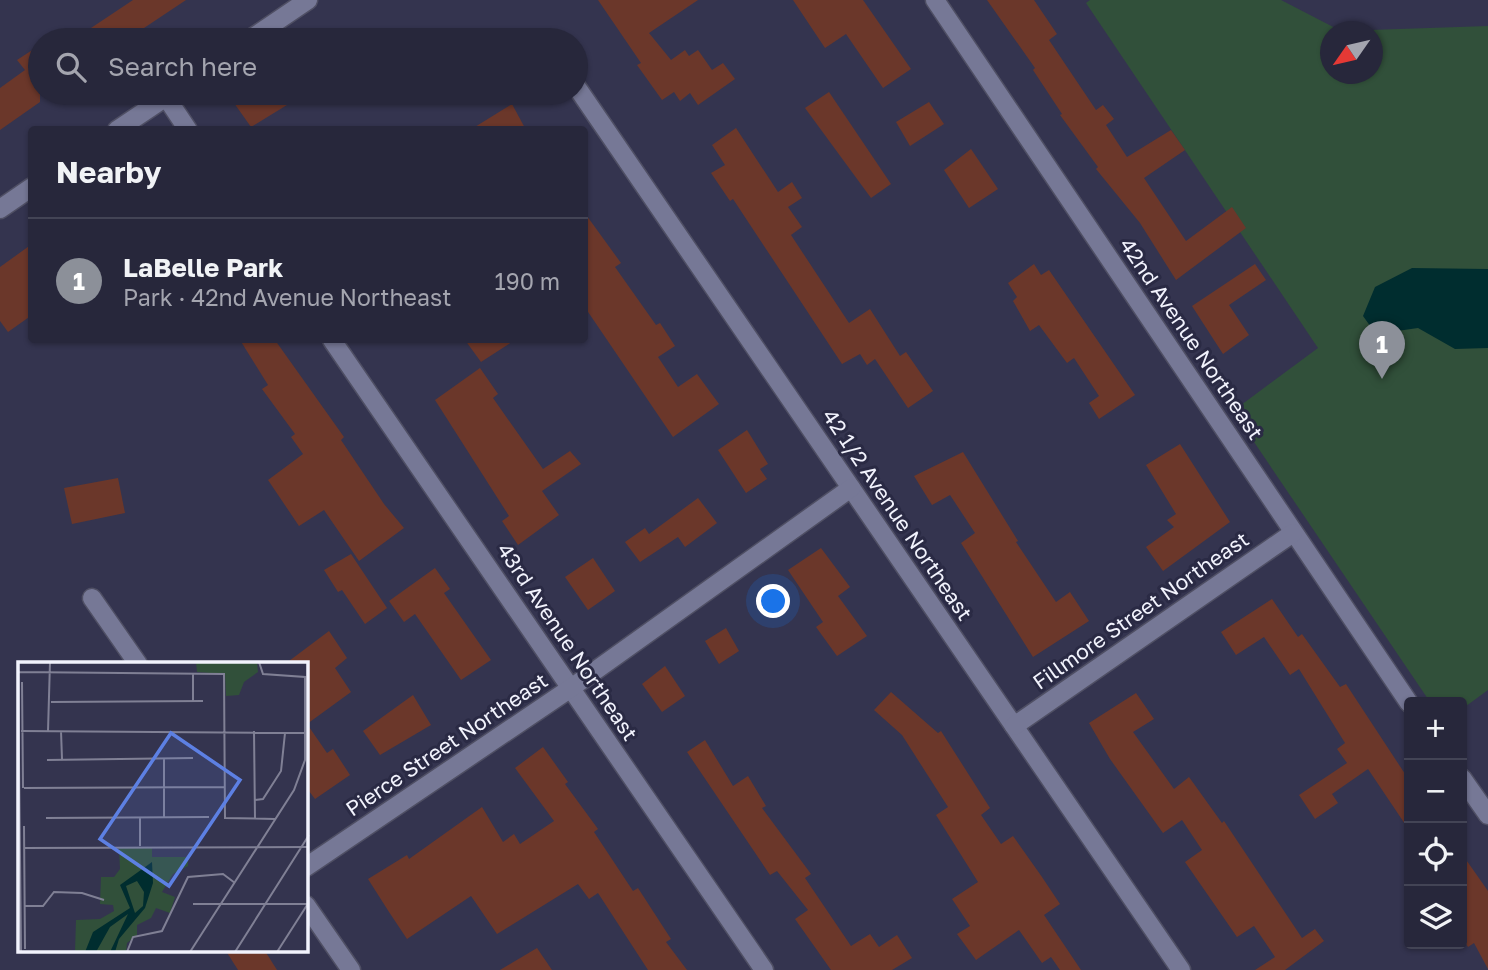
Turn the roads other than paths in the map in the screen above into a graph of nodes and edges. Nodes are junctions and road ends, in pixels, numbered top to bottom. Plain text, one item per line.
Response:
1 (308, 0) edge
2 (935, 0) edge
3 (267, 28) edge
4 (588, 104) edge
5 (154, 105) edge
6 (174, 105) edge
7 (123, 126) edge
8 (186, 126) edge
9 (28, 190) edge
10 (0, 208) edge
11 (334, 343) edge
12 (851, 488) junction
13 (1293, 533) junction
14 (92, 598) dead end
15 (137, 662) edge
16 (571, 688) junction
17 (1404, 697) edge
18 (1014, 726) junction
19 (1467, 785) edge
20 (1488, 816) edge
21 (308, 866) edge
22 (308, 908) edge
23 (351, 970) edge
24 (764, 970) edge
25 (1181, 970) edge

1 - 3 street
2 - 13 street, 42nd Avenue Northeast
4 - 12 street, 42 1/2 Avenue Northeast
5 - 7 street
6 - 8 street
9 - 10 street
11 - 16 street, 43rd Avenue Northeast
12 - 16 street, Pierce Street Northeast
12 - 18 street, 42 1/2 Avenue Northeast
13 - 17 street, 42nd Avenue Northeast
13 - 18 street, Fillmore Street Northeast
14 - 15 street
16 - 21 street, Pierce Street Northeast
16 - 24 street, 43rd Avenue Northeast
18 - 25 street, 42 1/2 Avenue Northeast
19 - 20 street
22 - 23 street

